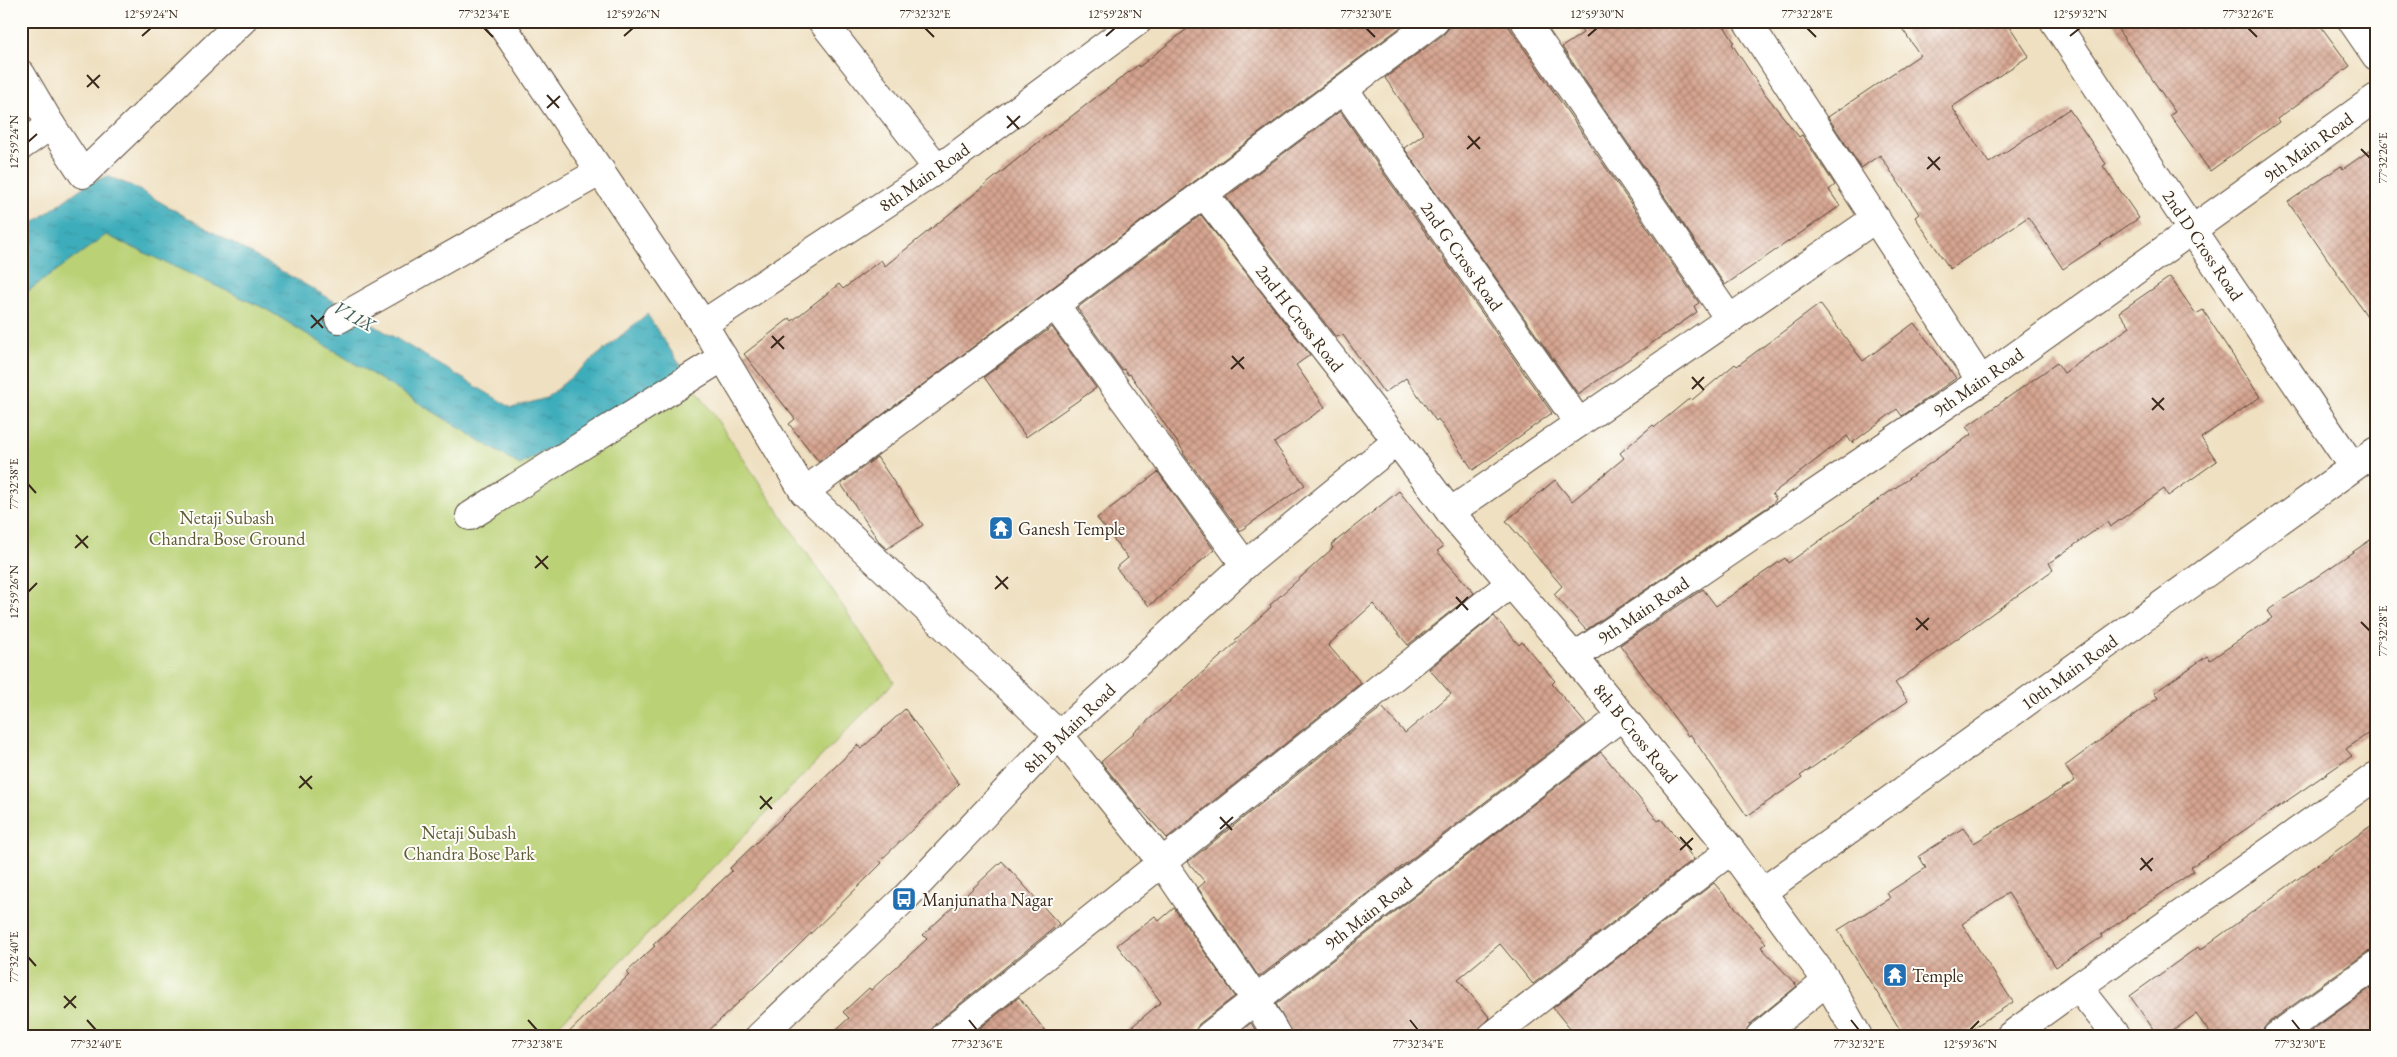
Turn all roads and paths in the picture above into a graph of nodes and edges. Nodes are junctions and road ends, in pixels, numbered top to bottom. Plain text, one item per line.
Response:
1 (242, 21) edge
2 (499, 21) edge
3 (822, 21) edge
4 (1138, 21) edge
5 (1435, 21) edge
6 (1525, 21) edge
7 (1747, 21) edge
8 (2054, 21) edge
9 (2352, 21) edge
10 (2376, 56) edge
11 (21, 74) edge
12 (1344, 89) junction
13 (2376, 98) edge
14 (51, 125) junction
15 (21, 146) edge
16 (938, 169) junction
17 (601, 171) junction
18 (1204, 194) junction
19 (1876, 218) junction
20 (2192, 230) junction
21 (1054, 305) junction
22 (338, 319) dead end
23 (1730, 320) junction
24 (703, 324) junction
25 (723, 357) junction
26 (1981, 381) junction
27 (1579, 423) junction
28 (1397, 441) junction
29 (2376, 451) edge
30 (2353, 468) junction
31 (804, 492) junction
32 (1450, 512) junction
33 (470, 516) dead end
34 (1244, 565) junction
35 (1511, 583) junction
36 (1574, 657) junction
37 (1622, 716) junction
38 (1060, 735) junction
39 (2376, 776) edge
40 (1731, 850) junction
41 (1161, 861) junction
42 (1762, 892) junction
43 (2376, 965) edge
44 (1827, 981) junction
45 (2078, 987) junction
46 (1256, 1000) junction
47 (760, 1036) edge
48 (944, 1036) edge
49 (1209, 1036) edge
50 (1277, 1036) edge
51 (1492, 1036) edge
52 (1760, 1036) edge
53 (1858, 1036) edge
54 (2010, 1036) edge
55 (2117, 1036) edge
56 (2277, 1036) edge

1 - 14 street
2 - 17 street
3 - 16 street
4 - 16 street, 8th Main Road
5 - 12 street
6 - 23 street
7 - 19 street
8 - 20 street, 2nd D Cross Road
9 - 10 street
11 - 14 street
12 - 18 street
12 - 27 street, 2nd G Cross Road
13 - 20 street, 9th Main Road
14 - 15 street
16 - 24 street, 8th Main Road
17 - 22 street
17 - 24 street
18 - 21 street
18 - 28 street, 2nd H Cross Road
19 - 23 street
19 - 26 street
20 - 26 street, 9th Main Road
20 - 30 street, 2nd D Cross Road
21 - 31 street
21 - 34 street
23 - 27 street
24 - 25 street
25 - 31 street
25 - 33 street
26 - 36 street, 9th Main Road
27 - 32 street
28 - 32 street, 8th B Cross Road
28 - 34 street, 8th B Main Road
29 - 30 street, 10th Main Road
30 - 42 street, 10th Main Road
31 - 38 street
32 - 35 street, 8th B Cross Road
34 - 38 street, 8th B Main Road
35 - 36 street, 8th B Cross Road
35 - 41 street
36 - 37 street, 8th B Cross Road
37 - 40 street, 8th B Cross Road
37 - 46 street, 9th Main Road
38 - 41 street
38 - 47 street, 8th B Main Road
39 - 45 street
40 - 42 street, 8th B Cross Road
40 - 51 street
41 - 46 street
41 - 48 street
42 - 44 street, 8th B Cross Road
43 - 56 street
44 - 52 street
44 - 53 street, 8th B Cross Road
45 - 54 street
45 - 55 street
46 - 49 street, 9th Main Road
46 - 50 street

